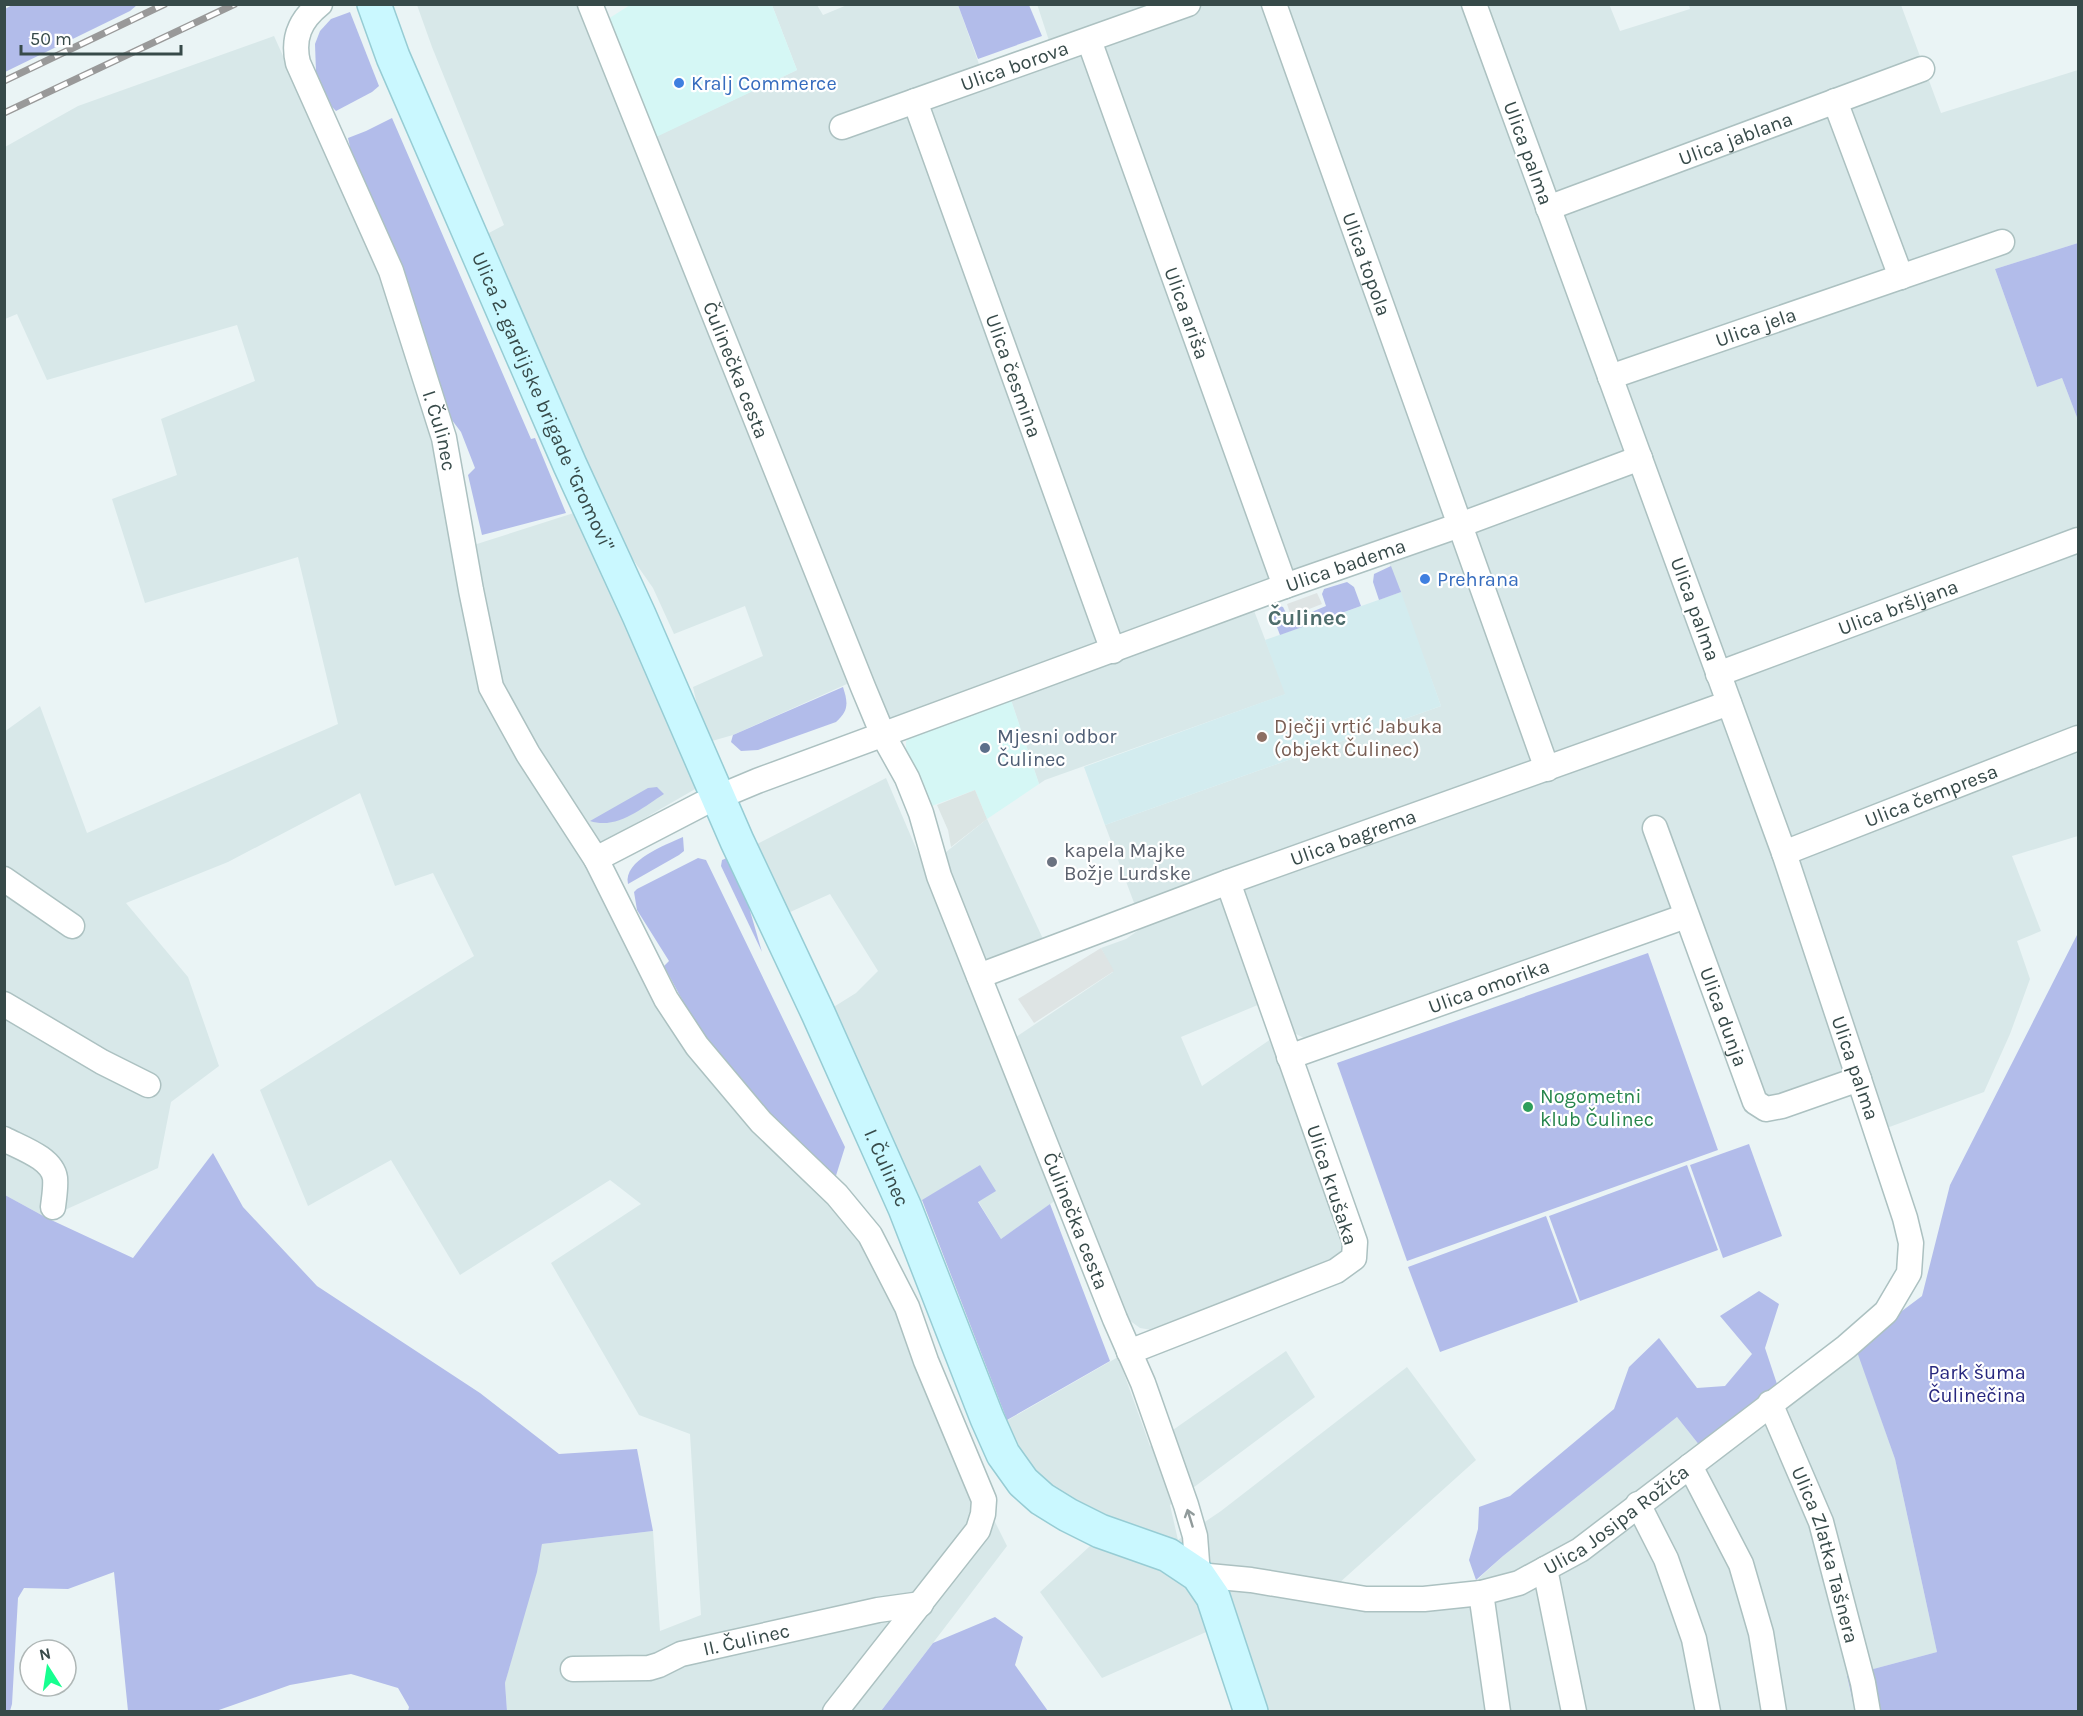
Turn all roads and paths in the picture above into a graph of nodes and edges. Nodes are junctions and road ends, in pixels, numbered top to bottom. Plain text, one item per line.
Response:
1 (320, 4) edge
2 (374, 4) edge
3 (591, 4) edge
4 (1188, 4) edge
5 (1274, 4) edge
6 (1474, 4) edge
7 (1089, 40) junction
8 (1922, 69) dead end
9 (915, 101) junction
10 (1835, 101) junction
11 (842, 127) dead end
12 (1548, 208) junction
13 (2002, 242) dead end
14 (1901, 277) junction
15 (1610, 377) junction
16 (1640, 458) junction
17 (1460, 525) junction
18 (2079, 540) edge
19 (1285, 586) junction
20 (1113, 651) junction
21 (1718, 674) junction
22 (1729, 703) junction
23 (883, 735) junction
24 (2079, 738) edge
25 (1547, 769) junction
26 (718, 797) junction
27 (1655, 828) dead end
28 (1784, 853) junction
29 (596, 859) junction
30 (4, 879) edge
31 (1228, 882) junction
32 (1686, 916) junction
33 (72, 926) dead end
34 (979, 976) junction
35 (4, 1004) edge
36 (1289, 1057) junction
37 (1859, 1079) junction
38 (148, 1085) dead end
39 (4, 1139) edge
40 (53, 1207) dead end
41 (1905, 1218) joint
42 (1129, 1352) junction
43 (1770, 1403) junction
44 (1690, 1466) junction
45 (1638, 1504) junction
46 (1545, 1569) junction
47 (1198, 1575) junction
48 (1481, 1593) junction
49 (921, 1604) junction
50 (573, 1669) dead end
51 (835, 1712) edge
52 (1251, 1712) edge
53 (1498, 1712) edge
54 (1574, 1712) edge
55 (1708, 1712) edge
56 (1774, 1712) edge
57 (1868, 1712) edge

1 - 29 street, I. Čulinec
2 - 26 street, Ulica 2. gardijske brigade "Gromovi"
3 - 23 street, Čulinečka cesta
4 - 7 street, Ulica borova
5 - 17 street, Ulica topola
6 - 12 street, Ulica palma
7 - 9 street, Ulica borova
7 - 19 street, Ulica ariša
8 - 10 street, Ulica jablana
9 - 11 street, Ulica borova
9 - 20 street, Ulica česmina
10 - 12 street, Ulica jablana
10 - 14 street
12 - 15 street, Ulica palma
13 - 14 street, Ulica jela
14 - 15 street, Ulica jela
15 - 16 street, Ulica palma
16 - 17 street, Ulica badema
16 - 21 street, Ulica palma
17 - 19 street, Ulica badema
17 - 25 street, Ulica topola
18 - 21 street, Ulica bršljana
19 - 20 street, Ulica badema
20 - 23 street, Ulica badema
21 - 22 street, Ulica palma
22 - 25 street, Ulica bagrema
22 - 28 street, Ulica palma
23 - 26 street
23 - 34 street, Čulinečka cesta
24 - 28 street, Ulica čempresa
25 - 31 street, Ulica bagrema
26 - 29 street
26 - 47 street, I. Čulinec
27 - 32 street, Ulica dunja
28 - 37 street, Ulica palma
29 - 49 street, I. Čulinec
30 - 33 street
31 - 34 street, Ulica bagrema
31 - 36 street, Ulica krušaka
32 - 36 street, Ulica omorika
32 - 37 street, Ulica dunja
34 - 42 street, Čulinečka cesta
35 - 38 street
36 - 42 street, Ulica krušaka
37 - 41 street, Ulica palma
39 - 40 street
41 - 43 street, Ulica Josipa Rožića
47 -> 42 street, Čulinečka cesta
43 - 44 street, Ulica Josipa Rožića
43 - 57 street, Ulica Zlatka Tašnera
44 - 45 street, Ulica Josipa Rožića
44 - 56 street
45 - 46 street, Ulica Josipa Rožića
45 - 55 street
46 - 48 street, Ulica Josipa Rožića
46 - 54 street
47 - 48 street, Ulica Josipa Rožića
47 - 52 street, Čulinečka cesta
48 - 53 street
49 - 50 street, II. Čulinec
49 - 51 street

